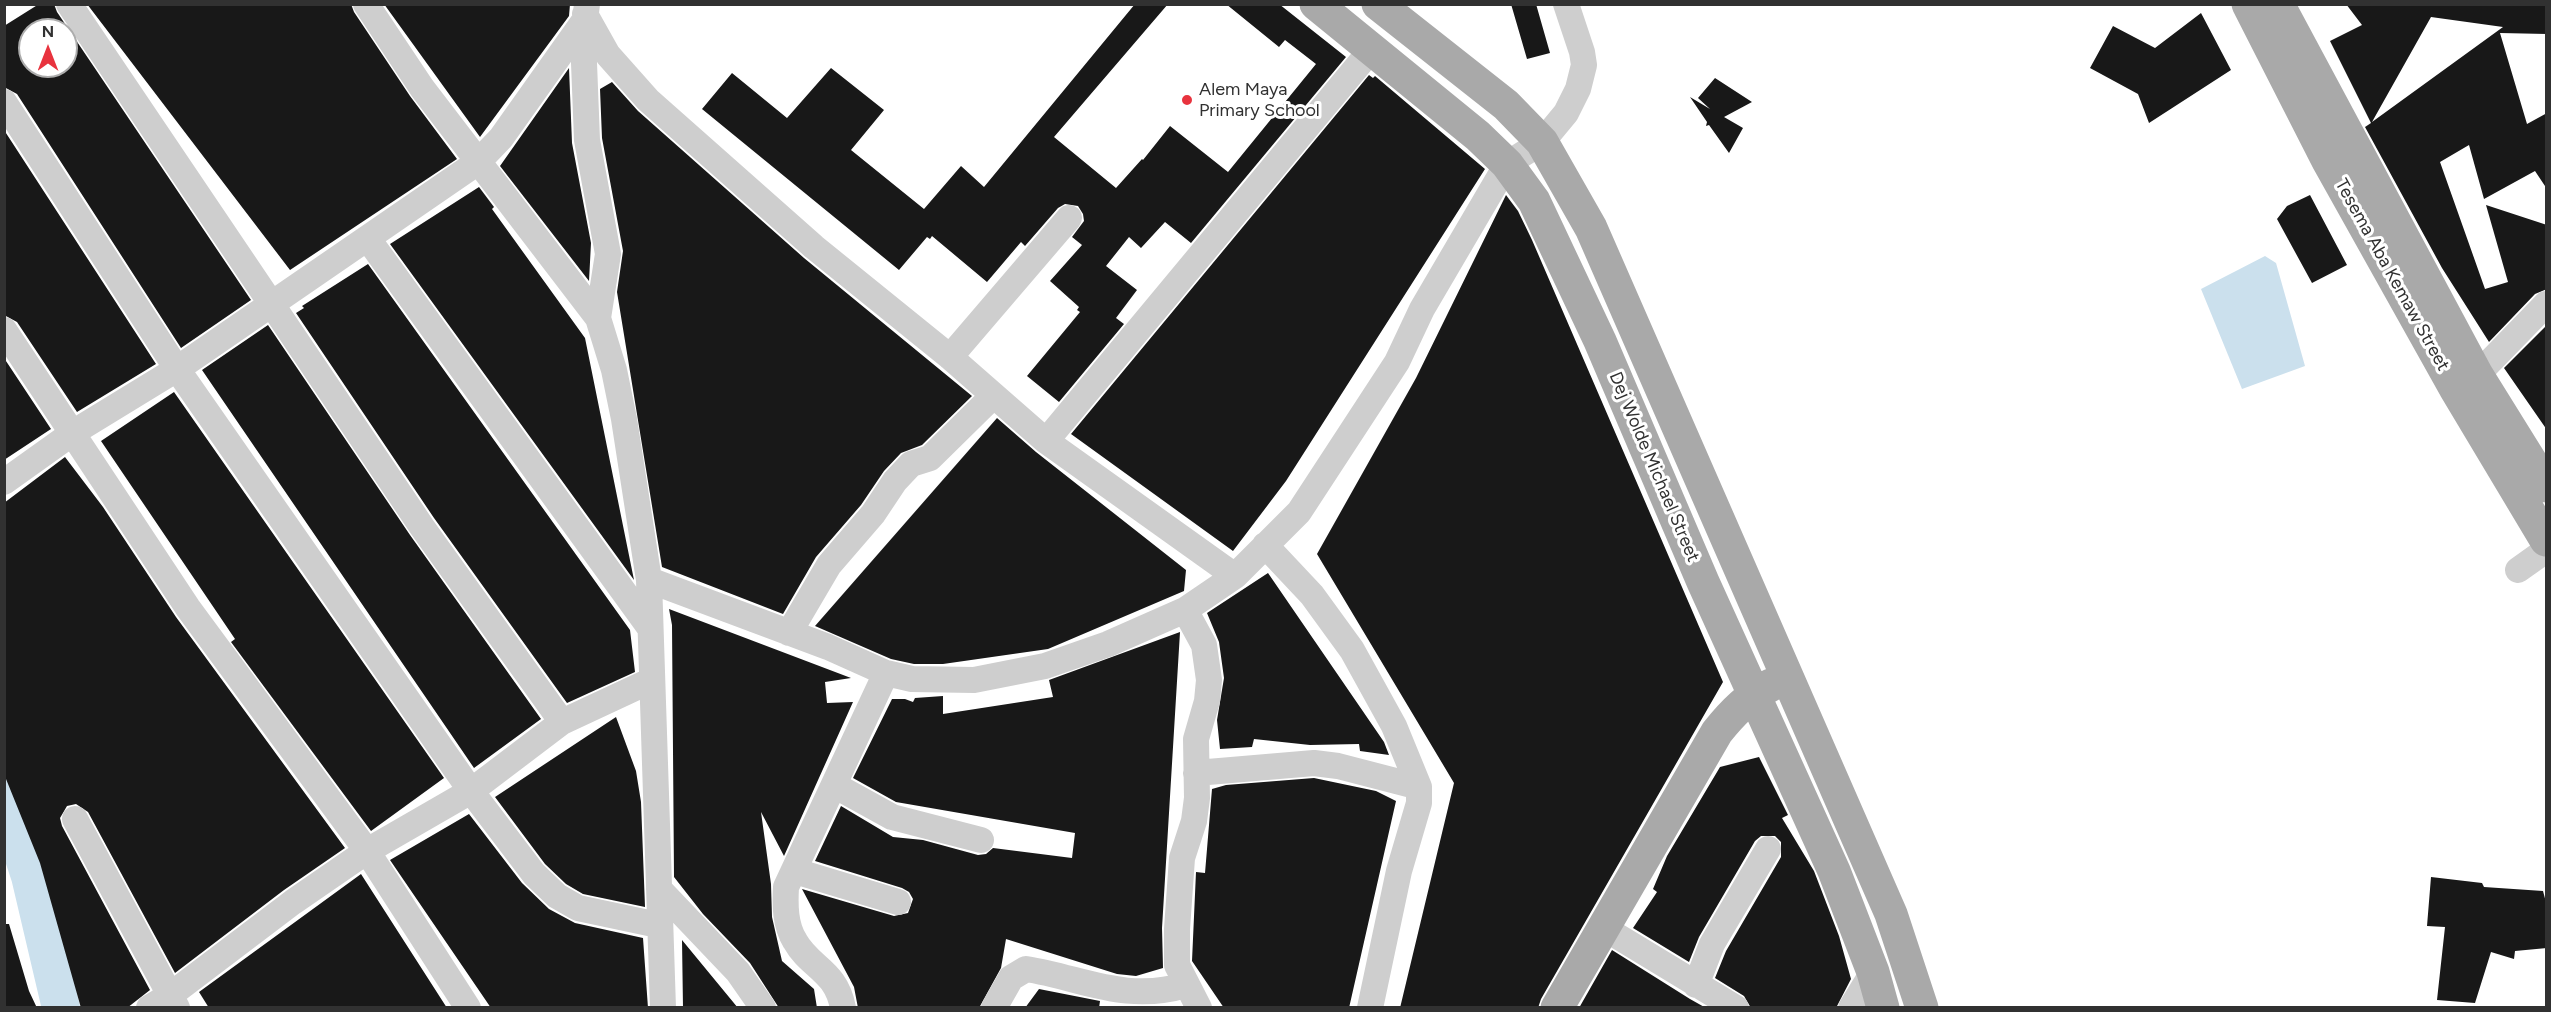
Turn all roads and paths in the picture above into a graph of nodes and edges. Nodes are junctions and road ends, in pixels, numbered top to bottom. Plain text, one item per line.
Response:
1 (69, 4) edge
2 (366, 4) edge
3 (1316, 4) edge
4 (1378, 4) edge
5 (1566, 4) edge
6 (2248, 4) edge
7 (2278, 4) edge
8 (585, 13) edge
9 (1371, 50) junction
10 (4, 102) edge
11 (1542, 142) junction
12 (478, 162) junction
13 (1507, 164) junction
14 (1069, 218) dead end
15 (1591, 228) junction
16 (368, 239) junction
17 (1558, 249) junction
18 (270, 302) junction
19 (2547, 304) edge
20 (598, 318) junction
21 (4, 330) edge
22 (950, 357) junction
23 (177, 369) junction
24 (2466, 381) junction
25 (993, 396) junction
26 (74, 432) junction
27 (1046, 441) junction
28 (4, 482) edge
29 (2547, 486) edge
30 (2547, 540) edge
31 (1265, 545) junction
32 (2547, 550) edge
33 (2518, 570) dead end
34 (1235, 576) junction
35 (649, 580) junction
36 (1185, 610) junction
37 (650, 628) junction
38 (789, 633) junction
39 (886, 673) junction
40 (1788, 677) junction
41 (652, 680) junction
42 (1753, 695) junction
43 (562, 722) junction
44 (1196, 773) junction
45 (834, 785) junction
46 (1419, 787) junction
47 (471, 791) junction
48 (75, 819) dead end
49 (981, 840) dead end
50 (1768, 849) dead end
51 (367, 851) junction
52 (795, 871) junction
53 (659, 889) junction
54 (898, 902) dead end
55 (658, 925) junction
56 (1605, 928) junction
57 (1873, 972) junction
58 (1186, 985) junction
59 (1696, 985) junction
60 (165, 1004) edge
61 (468, 1008) edge
62 (663, 1008) edge
63 (763, 1008) edge
64 (843, 1008) edge
65 (994, 1008) edge
66 (1199, 1008) edge
67 (1370, 1008) edge
68 (1557, 1008) edge
69 (1736, 1008) edge
70 (1851, 1008) edge
71 (1883, 1008) edge
72 (1922, 1008) edge

1 - 18 street
2 - 12 street
3 - 9 main road, Dej Wolde Michael Street
4 - 11 main road, Dej Wolde Michael Street
5 - 11 street
6 - 24 main road, Tesema Aba Kemaw Street
7 - 24 main road, Tesema Aba Kemaw Street
8 - 12 street
8 - 20 street
8 - 22 street
9 - 13 main road, Dej Wolde Michael Street
9 - 27 street
10 - 23 street
11 - 13 street
11 - 15 main road, Dej Wolde Michael Street
12 - 16 street
12 - 20 street
13 - 17 main road, Dej Wolde Michael Street
13 - 31 street
14 - 22 street
15 - 17 street
15 - 40 main road, Dej Wolde Michael Street
16 - 18 street
16 - 37 street
17 - 42 main road, Dej Wolde Michael Street
18 - 23 street
18 - 43 street
19 - 24 street
20 - 35 street
21 - 26 street
22 - 25 street
23 - 26 street
23 - 47 street
24 - 29 main road, Tesema Aba Kemaw Street
24 - 30 main road, Tesema Aba Kemaw Street
25 - 27 street
25 - 38 street
26 - 28 street
26 - 51 street
27 - 34 street
31 - 34 street
31 - 46 street
32 - 33 street
34 - 36 street
35 - 37 street
35 - 38 street
36 - 39 street
36 - 44 street
37 - 41 street
38 - 39 street
39 - 45 street
40 - 42 main road
40 - 72 main road, Dej Wolde Michael Street
41 - 43 street
41 - 53 street
42 - 56 main road
42 - 57 main road, Dej Wolde Michael Street
43 - 47 street
44 - 46 street
44 - 58 street
45 - 49 street
45 - 52 street
46 - 67 street
47 - 51 street
47 - 55 street
48 - 60 street
50 - 59 street
51 - 60 street
51 - 61 street
52 - 54 street
52 - 64 street
53 - 55 street
53 - 63 street
55 - 62 street
56 - 59 street
56 - 68 main road
57 - 70 street
57 - 71 main road, Dej Wolde Michael Street
58 - 65 street
58 - 66 street
59 - 69 street

